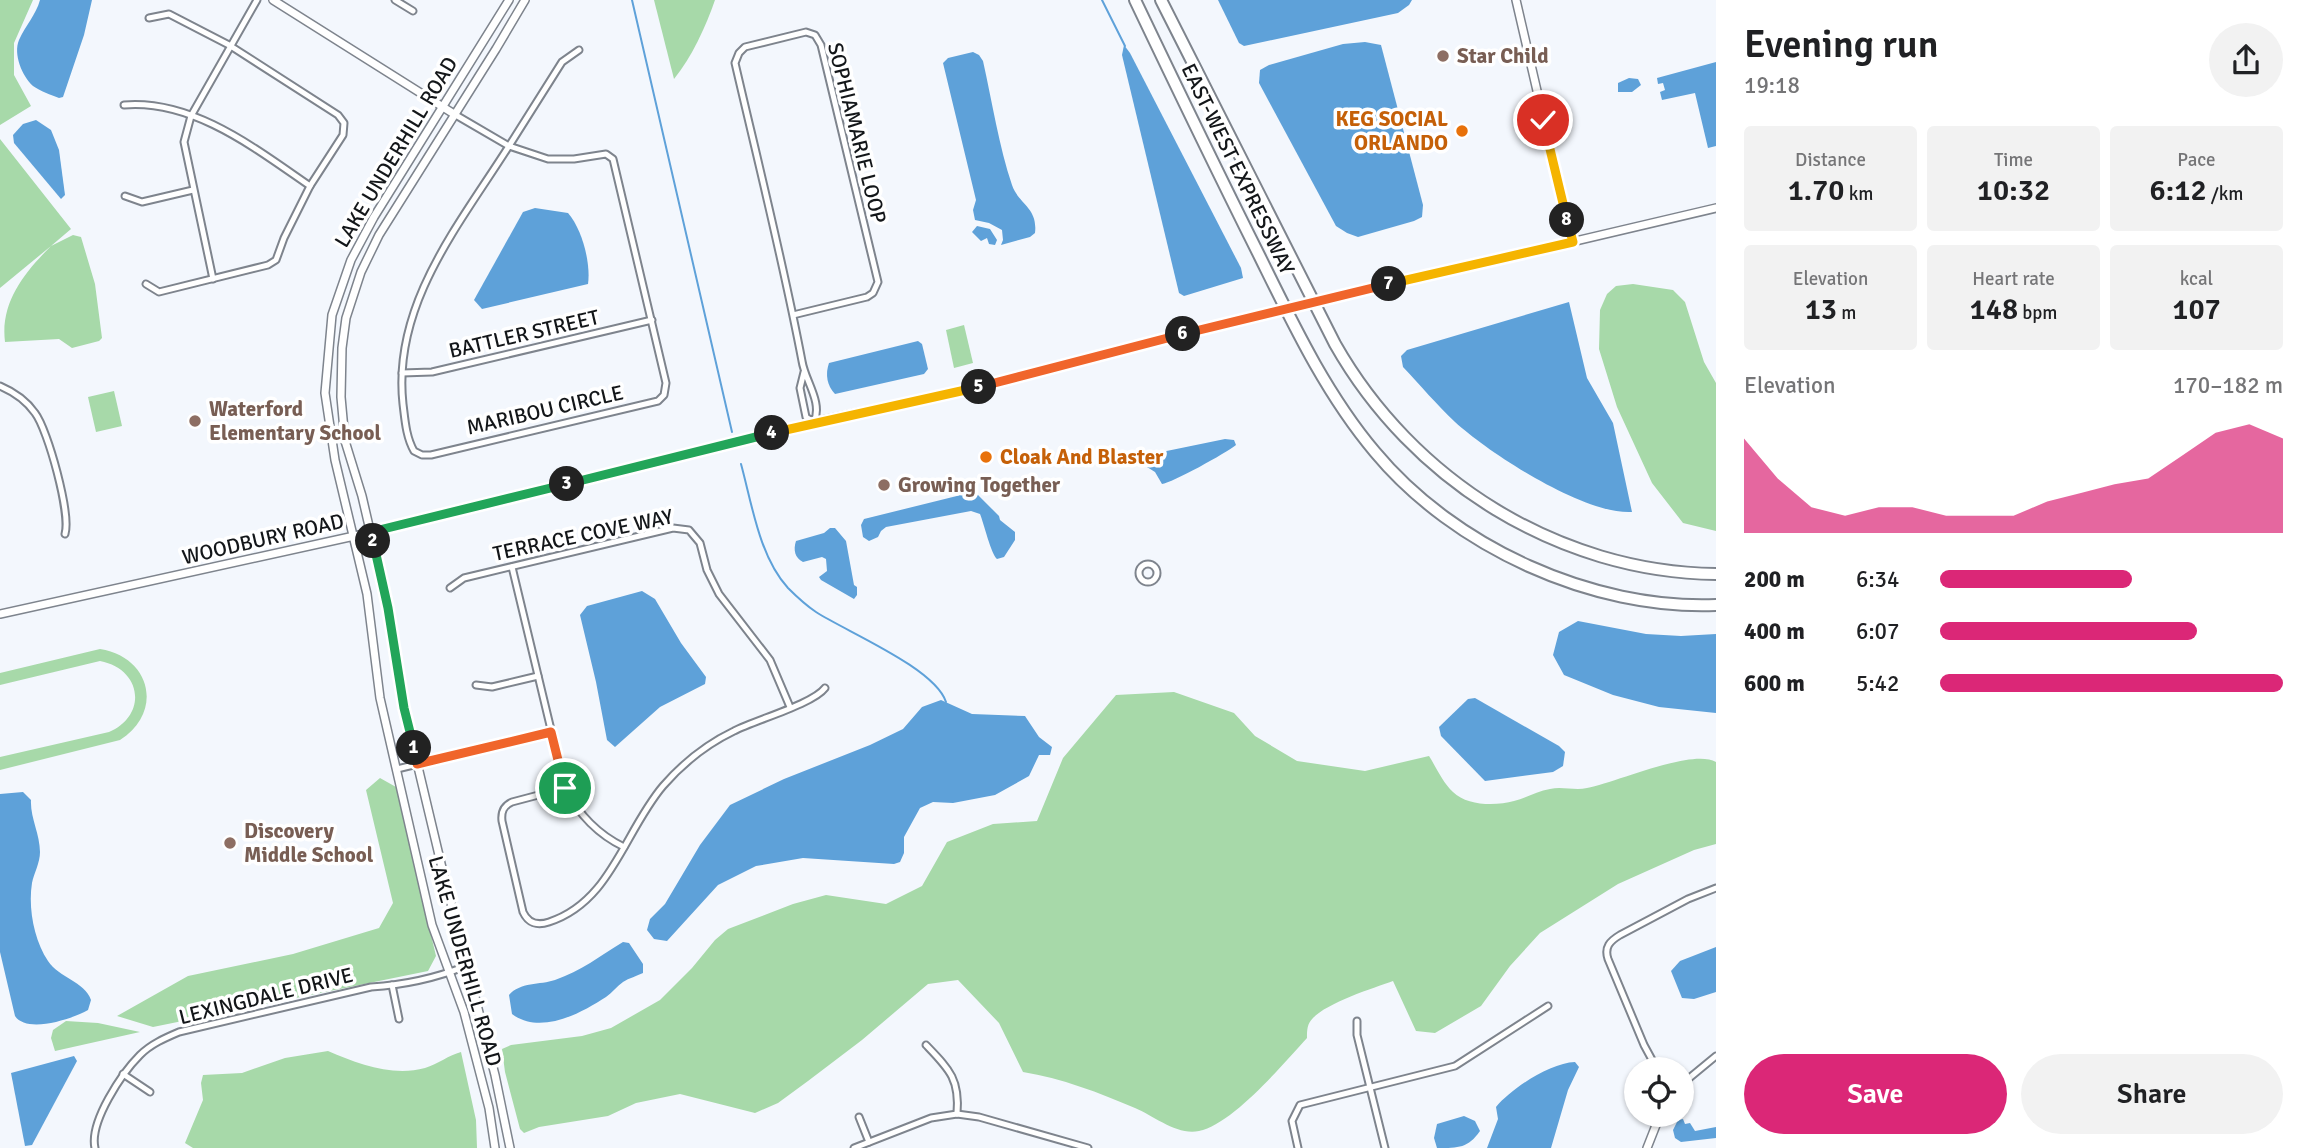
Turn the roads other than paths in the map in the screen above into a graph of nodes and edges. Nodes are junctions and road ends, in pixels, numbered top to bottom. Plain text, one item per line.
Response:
1 (257, 0) edge
2 (273, 0) edge
3 (395, 0) edge
4 (509, 0) edge
5 (525, 0) edge
6 (1135, 0) edge
7 (1161, 0) edge
8 (1516, 0) edge
9 (413, 11) dead end
10 (149, 18) dead end
11 (229, 45) junction
12 (579, 50) dead end
13 (124, 105) dead end
14 (443, 106) junction
15 (454, 114) junction
16 (191, 116) junction
17 (509, 146) junction
18 (310, 186) junction
19 (193, 190) junction
20 (125, 196) dead end
21 (1716, 208) edge
22 (1573, 242) junction
23 (214, 279) junction
24 (146, 284) dead end
25 (793, 315) junction
26 (652, 320) junction
27 (804, 372) junction
28 (402, 373) junction
29 (0, 386) edge
30 (814, 422) junction
31 (371, 532) junction
32 (65, 534) dead end
33 (353, 536) junction
34 (512, 567) junction
35 (1716, 574) edge
36 (450, 587) dead end
37 (1716, 605) edge
38 (0, 614) edge
39 (538, 676) junction
40 (475, 685) dead end
41 (825, 688) dead end
42 (790, 707) junction
43 (551, 732) junction
44 (417, 764) junction
45 (397, 769) junction
46 (565, 788) junction
47 (624, 847) junction
48 (1716, 888) edge
49 (466, 966) junction
50 (449, 973) junction
51 (392, 985) junction
52 (1548, 1006) dead end
53 (399, 1019) dead end
54 (1357, 1021) dead end
55 (926, 1045) dead end
56 (1716, 1056) edge
57 (1650, 1057) edge
58 (123, 1074) junction
59 (1694, 1074) edge
60 (1370, 1088) junction
61 (150, 1092) dead end
62 (957, 1114) junction
63 (859, 1117) dead end
64 (1655, 1127) edge
65 (1054, 1138) junction
66 (869, 1142) junction
67 (95, 1148) edge
68 (495, 1148) edge
69 (510, 1148) edge
70 (854, 1148) edge
71 (1051, 1148) edge
72 (1088, 1148) edge
73 (1298, 1148) edge
74 (1385, 1148) edge
75 (1647, 1148) edge

1 - 11 street
2 - 14 street, MARIBOU CIRCLE
3 - 9 street
4 - 14 street, LAKE UNDERHILL ROAD
5 - 15 street, LAKE UNDERHILL ROAD
6 - 37 highway, EAST-WEST EXPRESSWAY
7 - 35 highway, EAST-WEST EXPRESSWAY
8 - 22 street
10 - 11 street
11 - 16 street
11 - 18 street
12 - 17 street
13 - 16 street
14 - 15 street, MARIBOU CIRCLE
14 - 33 street, LAKE UNDERHILL ROAD
15 - 17 street, MARIBOU CIRCLE
15 - 31 street, LAKE UNDERHILL ROAD
16 - 18 street
16 - 19 street
17 - 26 street, MARIBOU CIRCLE
17 - 28 street, MARIBOU CIRCLE
18 - 23 street
19 - 20 street
19 - 23 street
21 - 22 street, WOODBURY ROAD
22 - 30 street, WOODBURY ROAD, bridge
23 - 24 street
25 - 25 street, SOPHIAMARIE LOOP
25 - 27 street, SOPHIAMARIE LOOP
26 - 28 street, BATTLER STREET
26 - 28 street, MARIBOU CIRCLE
27 - 30 street, SOPHIAMARIE LOOP
27 - 30 street, SOPHIAMARIE LOOP
29 - 32 street
30 - 31 street, WOODBURY ROAD
31 - 33 street, WOODBURY ROAD
31 - 44 street, LAKE UNDERHILL ROAD
33 - 38 street, WOODBURY ROAD
33 - 45 street, LAKE UNDERHILL ROAD
34 - 36 street, TERRACE COVE WAY
34 - 39 street
34 - 42 street, TERRACE COVE WAY
39 - 40 street
39 - 43 street
41 - 42 street
42 - 47 street
43 - 44 street
43 - 46 street
44 - 45 street
44 - 49 street, LAKE UNDERHILL ROAD
45 - 50 street, LAKE UNDERHILL ROAD
46 - 47 street
46 - 47 street
48 - 57 street
49 - 50 street, LEXINGDALE DRIVE
49 - 69 street, LAKE UNDERHILL ROAD
50 - 51 street, LEXINGDALE DRIVE
50 - 68 street, LAKE UNDERHILL ROAD
51 - 53 street
51 - 58 street, LEXINGDALE DRIVE
52 - 60 street
54 - 60 street
55 - 62 street
56 - 59 street
58 - 61 street
58 - 67 street, LEXINGDALE DRIVE
60 - 73 street
60 - 74 street
62 - 65 street
62 - 66 street
63 - 66 street
64 - 75 street
65 - 71 street
65 - 72 street
66 - 70 street

